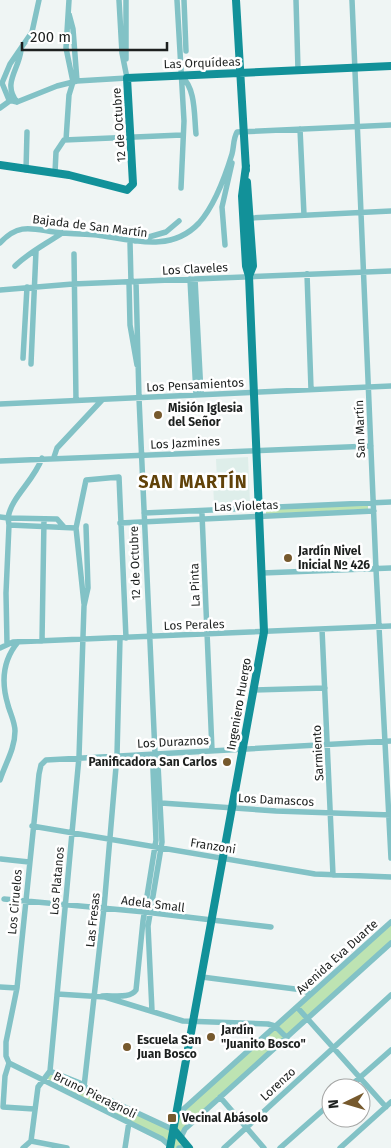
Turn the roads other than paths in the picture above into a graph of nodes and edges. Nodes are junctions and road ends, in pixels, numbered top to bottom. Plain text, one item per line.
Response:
1 (39, 0) edge
2 (69, 0) edge
3 (119, 0) edge
4 (126, 0) edge
5 (177, 0) edge
6 (184, 0) edge
7 (236, 0) edge
8 (296, 0) edge
9 (352, 0) edge
10 (186, 51) dead end
11 (126, 63) junction
12 (391, 66) edge
13 (355, 68) junction
14 (298, 70) junction
15 (240, 73) junction
16 (181, 76) junction
17 (127, 78) junction
18 (75, 82) junction
19 (14, 101) junction
20 (0, 108) edge
21 (391, 125) edge
22 (358, 127) junction
23 (300, 129) junction
24 (27, 132) dead end
25 (241, 132) junction
26 (196, 134) dead end
27 (182, 136) junction
28 (132, 138) junction
29 (66, 140) junction
30 (233, 152) junction
31 (0, 165) edge
32 (246, 166) junction
33 (26, 170) junction
34 (54, 173) junction
35 (181, 188) dead end
36 (391, 211) edge
37 (360, 213) junction
38 (304, 215) junction
39 (249, 218) junction
40 (179, 221) dead end
41 (62, 233) junction
42 (130, 242) junction
43 (0, 243) edge
44 (225, 245) dead end
45 (36, 251) junction
46 (74, 254) dead end
47 (15, 266) dead end
48 (391, 271) edge
49 (363, 272) junction
50 (307, 274) junction
51 (249, 276) junction
52 (192, 279) junction
53 (132, 282) junction
54 (73, 284) junction
55 (34, 286) junction
56 (27, 287) junction
57 (0, 290) edge
58 (24, 341) junction
59 (23, 358) dead end
60 (391, 386) edge
61 (368, 387) junction
62 (311, 389) junction
63 (254, 392) junction
64 (199, 394) junction
65 (139, 398) junction
66 (76, 400) junction
67 (102, 400) junction
68 (0, 404) edge
69 (371, 446) junction
70 (256, 450) junction
71 (142, 455) junction
72 (54, 457) junction
73 (42, 458) junction
74 (0, 460) edge
75 (119, 477) joint
76 (373, 502) junction
77 (391, 502) edge
78 (259, 507) junction
79 (202, 509) junction
80 (374, 511) junction
81 (144, 512) junction
82 (0, 516) edge
83 (259, 516) junction
84 (8, 518) junction
85 (202, 518) junction
86 (145, 521) junction
87 (44, 522) junction
88 (120, 523) junction
89 (9, 525) junction
90 (86, 526) dead end
91 (76, 528) junction
92 (391, 568) edge
93 (376, 569) junction
94 (262, 574) junction
95 (84, 606) junction
96 (391, 626) edge
97 (379, 627) junction
98 (322, 629) junction
99 (264, 632) junction
100 (207, 634) junction
101 (150, 636) junction
102 (123, 638) junction
103 (83, 640) junction
104 (42, 641) junction
105 (18, 642) junction
106 (7, 644) junction
107 (0, 648) edge
108 (325, 688) junction
109 (253, 690) junction
110 (0, 702) edge
111 (7, 702) junction
112 (388, 741) edge
113 (327, 744) junction
114 (243, 748) junction
115 (212, 750) junction
116 (155, 753) junction
117 (117, 755) junction
118 (79, 757) junction
119 (46, 760) joint
120 (3, 764) edge
121 (0, 780) edge
122 (161, 803) junction
123 (232, 808) junction
124 (331, 814) junction
125 (390, 815) edge
126 (32, 826) junction
127 (71, 831) junction
128 (110, 838) junction
129 (158, 847) junction
130 (224, 858) junction
131 (391, 858) edge
132 (1, 859) edge
133 (29, 862) junction
134 (333, 875) junction
135 (391, 878) edge
136 (4, 899) dead end
137 (25, 901) junction
138 (65, 905) junction
139 (104, 908) junction
140 (148, 912) junction
141 (212, 921) junction
142 (391, 922) edge
143 (270, 927) dead end
144 (391, 943) edge
145 (202, 977) junction
146 (0, 987) edge
147 (17, 988) junction
148 (56, 994) junction
149 (94, 994) junction
150 (310, 994) junction
151 (391, 995) edge
152 (102, 996) junction
153 (297, 1006) junction
154 (152, 1012) junction
155 (308, 1018) junction
156 (194, 1021) junction
157 (275, 1026) junction
158 (287, 1038) junction
159 (333, 1047) junction
160 (391, 1050) edge
161 (9, 1063) junction
162 (50, 1071) junction
163 (360, 1077) junction
164 (43, 1081) junction
165 (84, 1087) junction
166 (220, 1097) junction
167 (388, 1105) edge
168 (34, 1109) junction
169 (321, 1112) edge
170 (178, 1114) junction
171 (129, 1122) junction
172 (246, 1128) junction
173 (174, 1130) junction
174 (181, 1137) junction
175 (31, 1141) junction
176 (39, 1145) edge
177 (22, 1148) edge
178 (67, 1148) edge
179 (125, 1148) edge
180 (175, 1148) edge
181 (189, 1148) edge
182 (224, 1148) edge
183 (264, 1148) edge
184 (280, 1148) edge
185 (340, 1148) edge

1 - 19 street
2 - 18 street
3 - 11 street, 12 de Octubre
4 - 11 street, 12 de Octubre
5 - 16 street
6 - 10 street
7 - 15 main road, Ingeniero Huergo
8 - 14 street
9 - 13 street, San Martín
11 - 17 street, 12 de Octubre
12 - 13 main road, Las Orquídeas
13 - 14 main road, Las Orquídeas
13 - 22 street, San Martín
14 - 15 main road, Las Orquídeas
15 - 16 main road, Las Orquídeas
15 - 25 main road, Ingeniero Huergo
16 - 17 main road, Las Orquídeas
16 - 26 street
16 - 27 street
17 - 18 street, Las Orquídeas
17 - 28 main road, 12 de Octubre
18 - 19 street, Las Orquídeas
18 - 29 street
19 - 20 street, Las Orquídeas
21 - 22 street
22 - 23 street
22 - 37 street, San Martín
23 - 25 street
23 - 38 street
24 - 33 street
25 - 30 street, Bajada de San Martín
25 - 32 main road, Ingeniero Huergo
27 - 28 street
27 - 35 street
28 - 29 street
28 - 34 main road, 12 de Octubre
29 - 34 street
30 - 42 street, Bajada de San Martín
30 - 44 street
31 - 33 main road
32 - 39 main road, Ingeniero Huergo
32 - 51 main road, Ingeniero Huergo
33 - 34 main road
36 - 37 street
37 - 38 street
37 - 49 street, San Martín
38 - 39 street
39 - 51 main road, Ingeniero Huergo
40 - 42 street
41 - 42 street, Bajada de San Martín
41 - 43 street, Bajada de San Martín
41 - 45 street
42 - 53 street, 12 de Octubre
45 - 47 street
45 - 55 street
46 - 54 street
48 - 49 street, Los Claveles
49 - 50 street, Los Claveles
49 - 61 street, San Martín
50 - 51 street, Los Claveles
50 - 62 street
51 - 52 street, Los Claveles
51 - 63 main road, Ingeniero Huergo
52 - 53 street, Los Claveles
52 - 64 street
53 - 54 street, Los Claveles
53 - 65 street, 12 de Octubre
54 - 55 street, Los Claveles
54 - 66 street
55 - 56 street, Los Claveles
55 - 58 street
56 - 57 street, Los Claveles
56 - 58 street
58 - 59 street
60 - 61 street, Los Pensamientos
61 - 62 street, Los Pensamientos
61 - 69 street, San Martín
62 - 63 street, Los Pensamientos
63 - 64 street, Los Pensamientos
63 - 70 main road, Ingeniero Huergo
64 - 65 street, Los Pensamientos
65 - 67 street, Los Pensamientos
65 - 71 street, 12 de Octubre
66 - 67 street, Los Pensamientos
66 - 68 street, Los Pensamientos
67 - 72 street
69 - 70 street, Los Jazmines
69 - 76 street, San Martín
70 - 71 street, Los Jazmines
70 - 78 main road, Ingeniero Huergo
71 - 72 street, Los Jazmines
71 - 81 street, 12 de Octubre
72 - 73 street, Los Jazmines
73 - 74 street, Los Jazmines
73 - 84 street
75 - 88 street, Las Fresas
75 - 91 street, Los Platanos
76 - 77 street, Las Violetas
76 - 78 street, Las Violetas
76 - 80 street, San Martín
78 - 79 street, Las Violetas
78 - 83 main road, Ingeniero Huergo
79 - 81 street, Las Violetas
79 - 85 street, La Pinta
80 - 83 street, Las Violetas
80 - 93 street, San Martín
81 - 86 street, 12 de Octubre
82 - 84 street
83 - 85 street, Las Violetas
83 - 94 main road, Ingeniero Huergo
84 - 87 street
84 - 89 street
85 - 86 street, Las Violetas
85 - 100 street, La Pinta
86 - 88 street, Las Violetas
86 - 101 street, 12 de Octubre
87 - 89 street
87 - 91 street
87 - 104 street
88 - 102 street, Las Fresas
89 - 106 street
90 - 95 street, Los Platanos
91 - 95 street, Los Platanos
92 - 93 street
93 - 94 street
93 - 97 street, San Martín
94 - 99 main road, Ingeniero Huergo
95 - 103 street, Los Platanos
96 - 97 street, Los Perales
97 - 98 street, Los Perales
97 - 112 street, San Martín
98 - 99 street, Los Perales
98 - 108 street, Sarmiento
99 - 100 street, Los Perales
99 - 109 main road, Ingeniero Huergo
100 - 101 street, Los Perales
100 - 115 street, La Pinta
101 - 102 street, Los Perales
101 - 116 street, 12 de Octubre
102 - 103 street, Los Perales
102 - 117 street, Las Fresas
103 - 104 street, Los Perales
103 - 118 street, Los Platanos
104 - 105 street, Los Perales
105 - 106 street, Los Perales
105 - 111 street
106 - 107 street, Los Perales
108 - 109 street
108 - 113 street, Sarmiento
109 - 114 main road, Ingeniero Huergo
110 - 111 street
111 - 120 street
112 - 113 street, Los Duraznos
112 - 125 street, San Martín
113 - 114 street, Los Duraznos
113 - 124 street, Sarmiento
114 - 115 street, Los Duraznos
114 - 123 main road, Ingeniero Huergo
115 - 116 street, Los Duraznos
116 - 117 street, Los Duraznos
116 - 122 street, 12 de Octubre
116 - 129 street, 12 de Octubre
117 - 118 street, Los Duraznos
117 - 128 street, Las Fresas
118 - 119 street, Los Duraznos
118 - 127 street, Los Platanos
119 - 126 street, Los Ciruelos
120 - 121 street
122 - 123 street, Los Damascos
122 - 129 street, 12 de Octubre
123 - 124 street, Los Damascos
123 - 130 main road, Ingeniero Huergo
124 - 125 street, Los Damascos
124 - 134 street, Sarmiento
125 - 131 street, San Martín
126 - 127 street, Franzoni
126 - 133 street, Los Ciruelos
127 - 128 street, Franzoni
127 - 138 street, Los Platanos
128 - 129 street, Franzoni
128 - 139 street, Las Fresas
129 - 130 street, Franzoni
129 - 140 street, 12 de Octubre
130 - 134 street, Franzoni
130 - 141 main road, Ingeniero Huergo
132 - 133 street
133 - 137 street, Los Ciruelos
134 - 135 street, Franzoni
136 - 137 street, Adela Small
137 - 138 street, Adela Small
137 - 147 street, Los Ciruelos
138 - 139 street, Adela Small
138 - 148 street, Los Platanos
139 - 140 street, Adela Small
139 - 149 street, Las Fresas
140 - 141 street, Adela Small
140 - 152 street, 12 de Octubre
140 - 154 street, 12 de Octubre
141 - 143 street, Adela Small
141 - 145 main road, Ingeniero Huergo
142 - 150 street, Avenida Eva Duarte
144 - 155 street, Avenida Eva Duarte
145 - 150 street
145 - 156 main road, Ingeniero Huergo
146 - 147 street
147 - 161 street, Los Ciruelos
148 - 149 street
148 - 162 street, Los Platanos
149 - 152 street
149 - 165 street, Las Fresas
150 - 153 street, Avenida Eva Duarte
151 - 159 street, Lorenzo
152 - 154 street
153 - 155 street
153 - 157 street, Avenida Eva Duarte
154 - 156 street
155 - 158 street, Avenida Eva Duarte
155 - 159 street
156 - 157 street
156 - 170 main road, Ingeniero Huergo
157 - 158 street
157 - 170 street, Avenida Eva Duarte
158 - 166 street, Avenida Eva Duarte
159 - 163 street
159 - 172 street, Lorenzo
160 - 163 street
161 - 164 street, Bruno Pieragnoli
161 - 168 street, Los Ciruelos
162 - 164 street
162 - 165 street, Bruno Pieragnoli
163 - 167 street
164 - 168 street
164 - 171 street, Bruno Pieragnoli
165 - 173 street, Bruno Pieragnoli
166 - 172 street
166 - 174 street, Avenida Eva Duarte
167 - 185 street
168 - 175 street
169 - 184 street
170 - 173 main road, Ingeniero Huergo
171 - 179 street
171 - 180 street, Bruno Pieragnoli
172 - 182 street, Lorenzo
172 - 183 street
173 - 174 main road
173 - 180 main road, Ingeniero Huergo
174 - 181 main road
175 - 176 street
175 - 177 street
176 - 178 street

